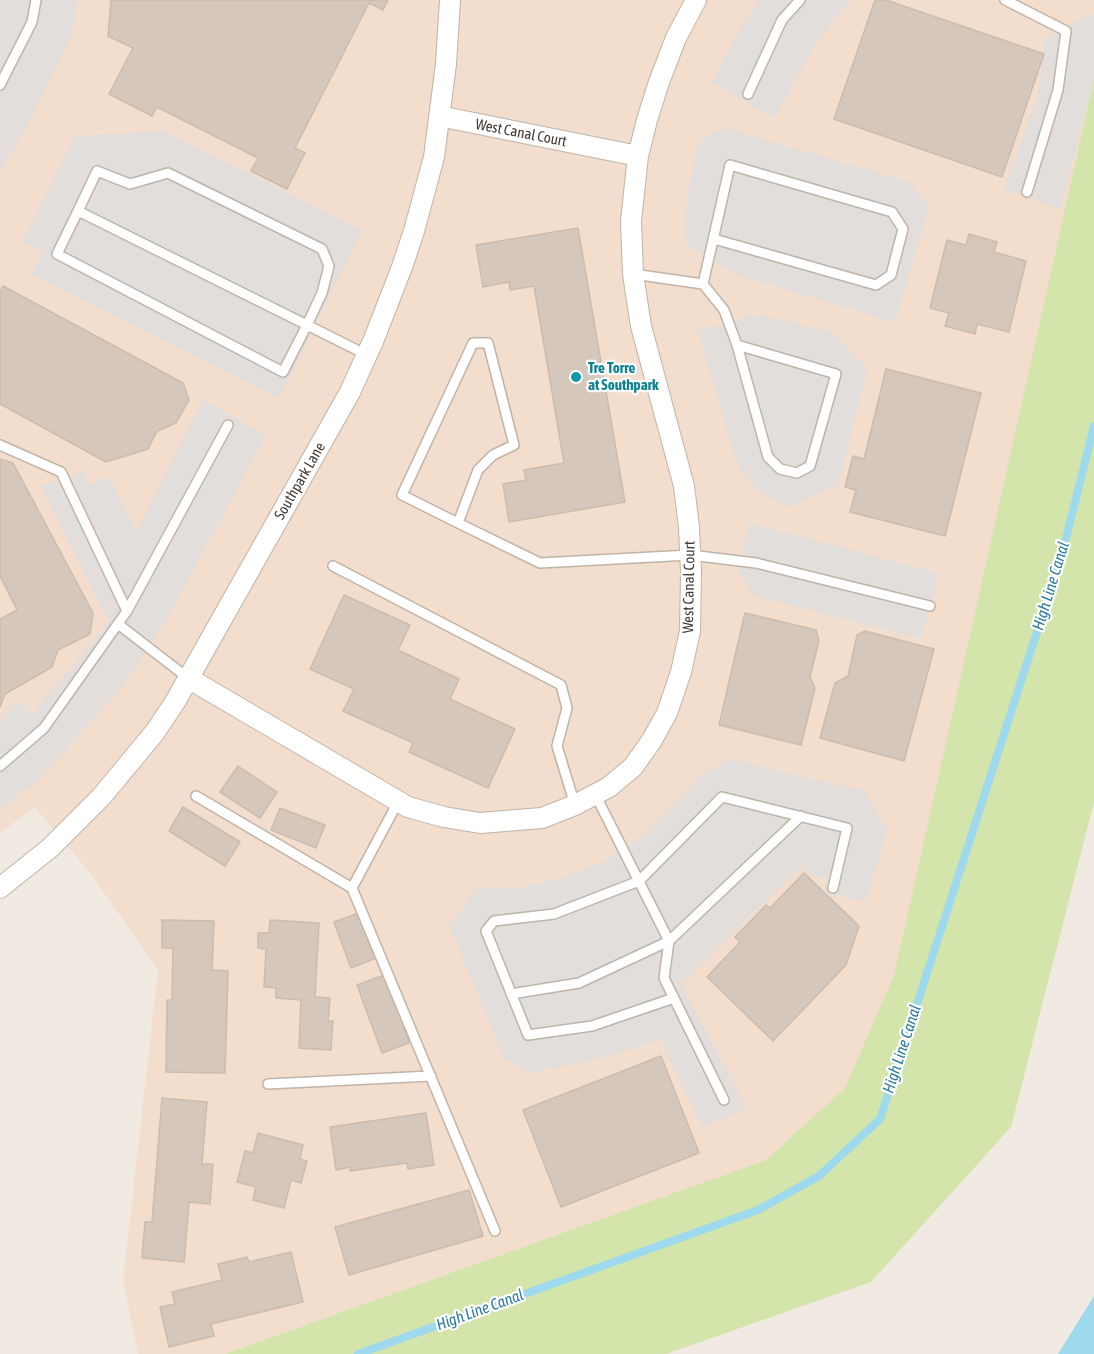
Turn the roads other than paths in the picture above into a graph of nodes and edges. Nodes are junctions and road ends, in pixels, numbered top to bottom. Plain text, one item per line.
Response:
1 (36, 0) edge
2 (450, 0) edge
3 (696, 0) edge
4 (800, 0) edge
5 (1005, 0) edge
6 (0, 85) edge
7 (748, 94) dead end
8 (440, 116) junction
9 (638, 156) junction
10 (1028, 192) dead end
11 (78, 211) junction
12 (714, 240) junction
13 (633, 274) junction
14 (703, 284) junction
15 (307, 325) junction
16 (736, 345) junction
17 (367, 355) junction
18 (228, 425) dead end
19 (0, 445) edge
20 (458, 523) junction
21 (690, 555) junction
22 (333, 566) dead end
23 (930, 606) dead end
24 (127, 611) junction
25 (118, 624) junction
26 (188, 678) junction
27 (0, 766) edge
28 (595, 794) junction
29 (196, 796) dead end
30 (398, 802) junction
31 (575, 805) junction
32 (801, 816) junction
33 (639, 881) junction
34 (0, 888) edge
35 (352, 888) junction
36 (833, 888) dead end
37 (669, 941) junction
38 (511, 994) junction
39 (674, 998) junction
40 (431, 1076) junction
41 (268, 1084) dead end
42 (724, 1100) dead end
43 (495, 1231) dead end

1 - 6 lane
2 - 8 street, Southpark Lane
3 - 9 street, West Canal Court
4 - 7 lane
5 - 10 lane
8 - 9 street, West Canal Court
8 - 17 street, Southpark Lane
9 - 13 street, West Canal Court
11 - 15 lane
11 - 15 lane
11 - 15 lane
12 - 12 lane
12 - 14 lane
13 - 14 lane
13 - 21 street, West Canal Court
14 - 16 lane
15 - 17 lane
16 - 16 lane
17 - 26 street, Southpark Lane
18 - 24 lane
19 - 24 lane
20 - 20 lane
20 - 21 lane
21 - 23 lane
21 - 28 street, West Canal Court
22 - 31 lane
24 - 25 lane
25 - 26 lane
25 - 27 lane
26 - 30 street, West Canal Court
26 - 34 street, Southpark Lane
28 - 31 street, West Canal Court
28 - 33 lane
29 - 35 lane
30 - 31 street, West Canal Court
30 - 35 lane
32 - 33 lane
32 - 36 lane
32 - 37 lane
33 - 37 lane
33 - 38 lane
35 - 40 lane
37 - 38 lane
37 - 39 lane
38 - 39 lane
39 - 42 lane
40 - 41 lane
40 - 43 lane

